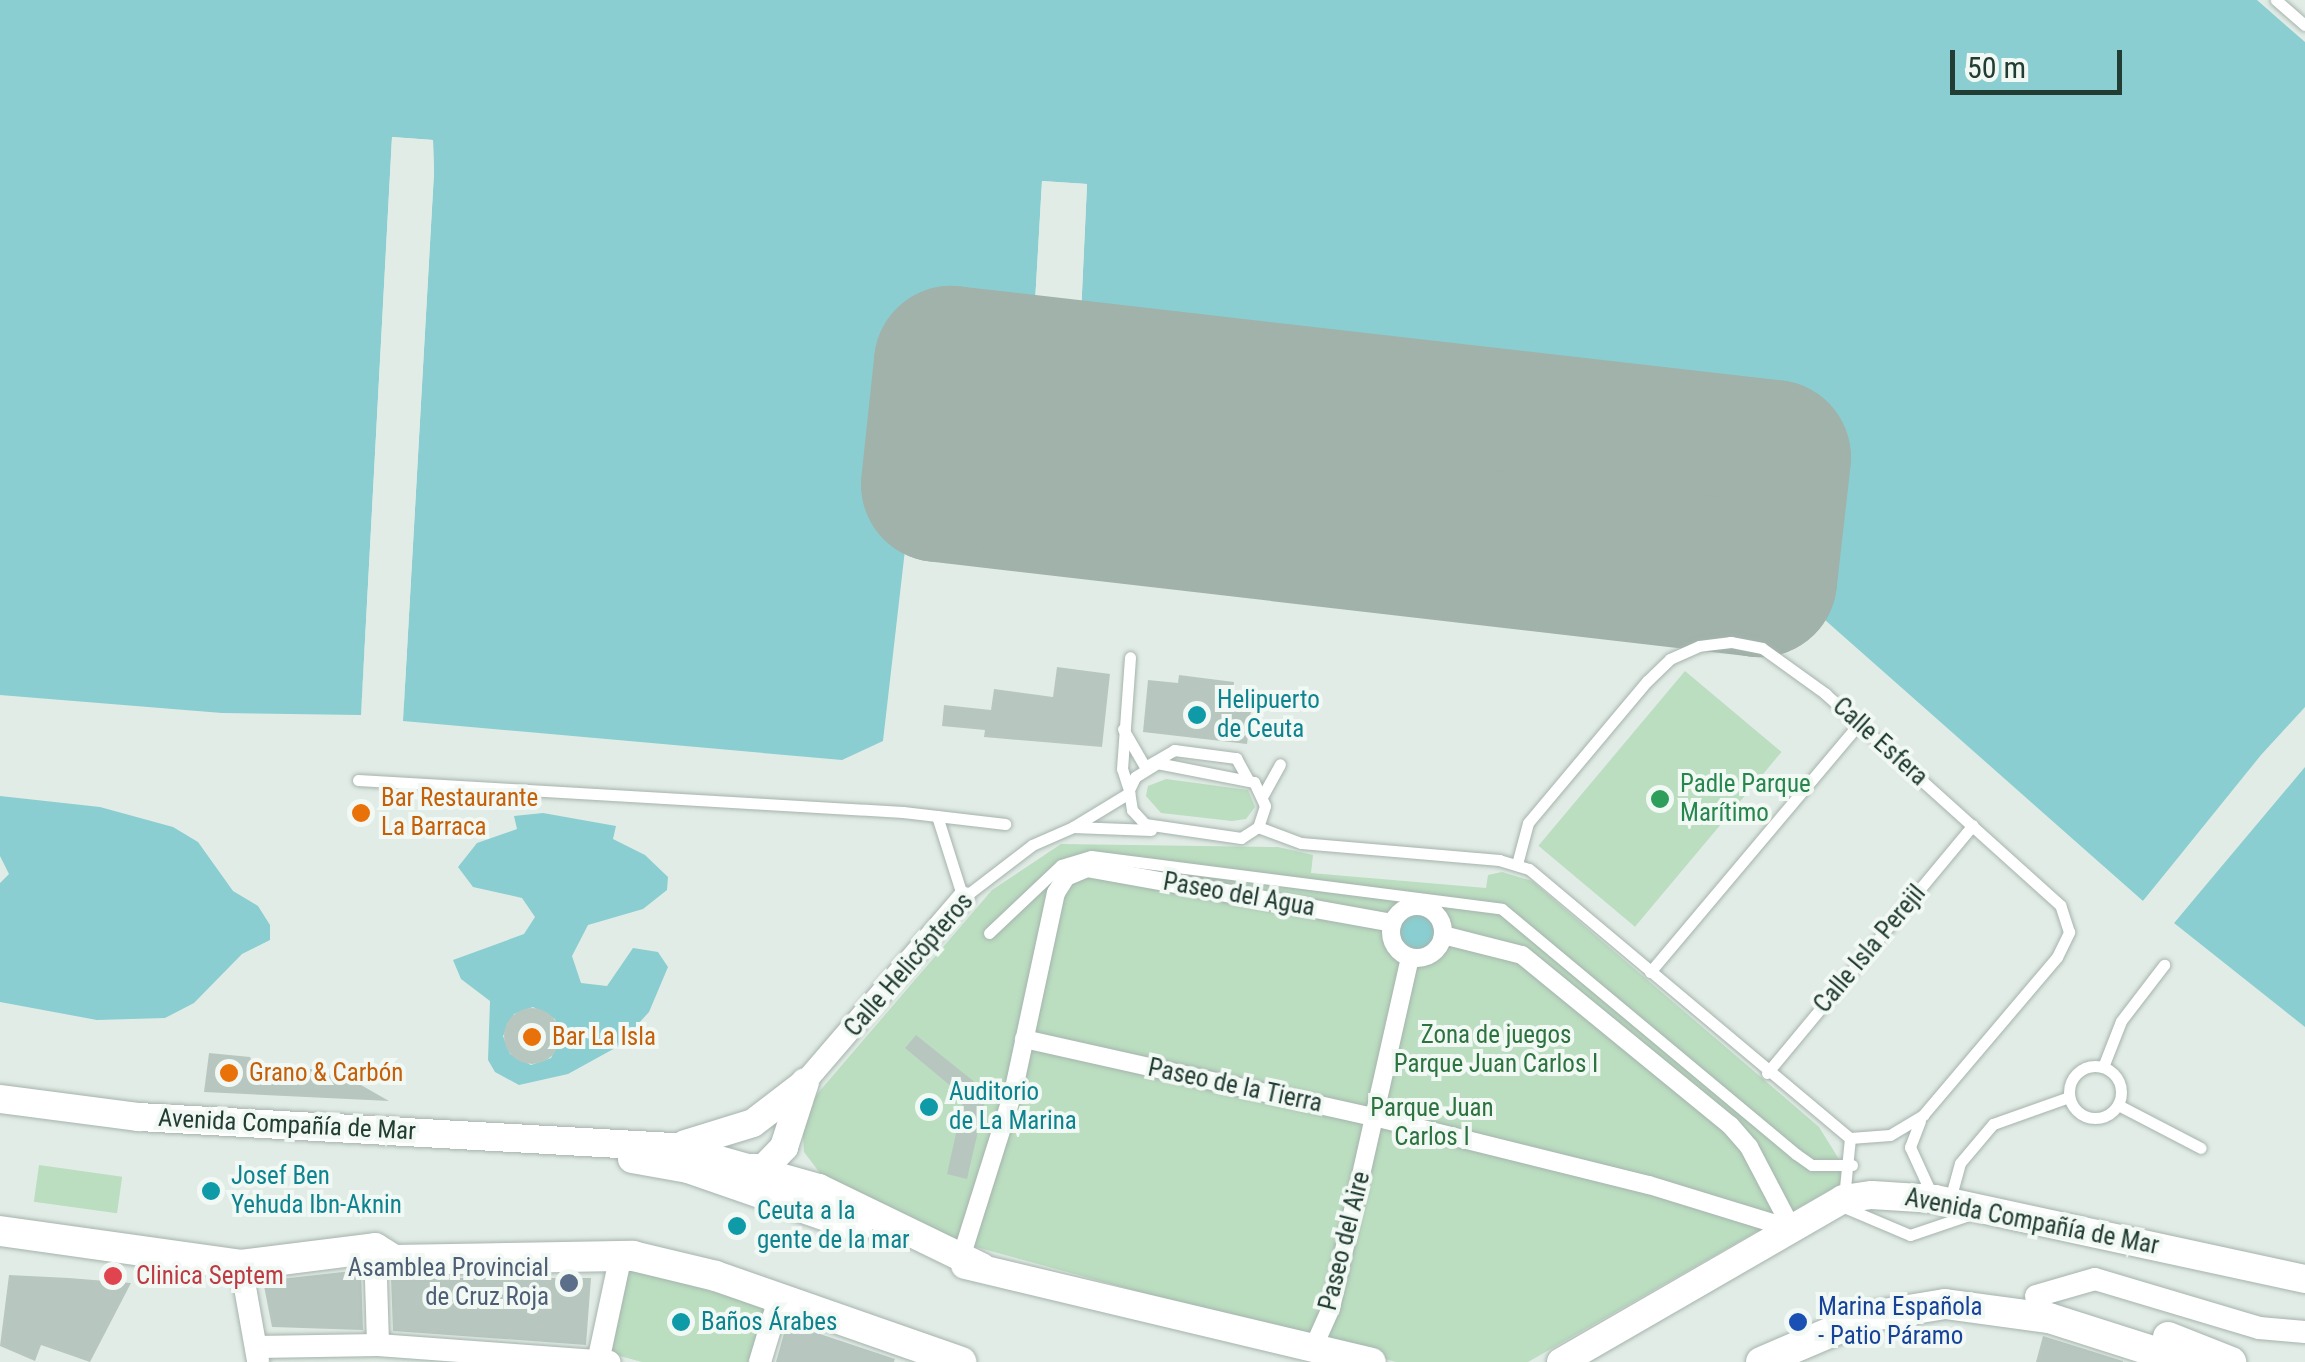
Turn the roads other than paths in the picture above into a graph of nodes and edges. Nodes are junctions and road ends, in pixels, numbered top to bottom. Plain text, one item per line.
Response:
1 (2276, 0) edge
2 (2305, 25) edge
3 (1130, 657) dead end
4 (1859, 724) junction
5 (1123, 730) junction
6 (1280, 764) dead end
7 (1145, 767) junction
8 (358, 780) dead end
9 (1129, 791) junction
10 (1263, 795) junction
11 (938, 816) junction
12 (1004, 824) dead end
13 (1973, 825) junction
14 (1073, 826) junction
15 (1258, 827) junction
16 (1165, 831) junction
17 (1517, 864) junction
18 (963, 898) junction
19 (1392, 923) junction
20 (989, 934) dead end
21 (1443, 934) junction
22 (1410, 958) junction
23 (2164, 965) dead end
24 (1650, 972) junction
25 (1024, 1040) junction
26 (2103, 1067) junction
27 (1767, 1073) junction
28 (806, 1082) joint
29 (2069, 1098) junction
30 (0, 1099) edge
31 (2118, 1105) junction
32 (1923, 1114) junction
33 (1374, 1117) junction
34 (783, 1121) junction
35 (1850, 1138) junction
36 (2201, 1148) dead end
37 (681, 1158) junction
38 (1852, 1165) junction
39 (764, 1168) junction
40 (817, 1199) junction
41 (1839, 1201) junction
42 (1942, 1201) junction
43 (1986, 1210) junction
44 (1792, 1229) junction
45 (0, 1231) edge
46 (375, 1248) junction
47 (621, 1255) junction
48 (973, 1256) junction
49 (241, 1264) junction
50 (2305, 1279) edge
51 (2036, 1296) junction
52 (779, 1299) junction
53 (1945, 1304) junction
54 (2305, 1332) edge
55 (378, 1345) junction
56 (1314, 1346) junction
57 (258, 1354) edge
58 (602, 1361) edge
59 (760, 1362) edge
60 (961, 1362) edge
61 (1372, 1362) edge
62 (1561, 1362) edge
63 (1761, 1362) edge
64 (2187, 1362) edge
65 (2230, 1362) edge

1 - 2 lane
3 - 5 lane
4 - 13 lane, Calle Esfera
4 - 17 lane, Calle Esfera
4 - 24 lane
5 - 7 lane
5 - 9 lane
6 - 10 lane
7 - 9 lane, Calle Helicópteros
7 - 10 lane
8 - 11 lane
9 - 14 lane, Calle Helicópteros
9 - 16 lane
10 - 15 lane
11 - 12 lane
11 - 18 lane
13 - 27 lane, Calle Isla Perejil
13 - 32 lane, Calle Esfera
14 - 16 lane, Calle Helicópteros
14 - 18 lane, Calle Helicópteros
15 - 16 lane, Calle Helicópteros
15 - 17 lane
17 - 24 lane
18 - 28 street, Calle Helicópteros
19 - 21 street
19 - 22 street
19 - 25 street, Paseo del Agua
20 - 38 lane
21 - 22 street
21 - 44 street
22 - 33 street, Paseo del Aire
23 - 26 lane
24 - 27 lane
25 - 33 street, Paseo de la Tierra
25 - 48 street
26 - 29 lane
26 - 31 lane
27 - 35 lane
28 - 34 street
29 - 31 lane
29 - 42 lane
30 - 37 street, Avenida Compañía de Mar
31 - 36 lane
32 - 35 lane, Calle Esfera
32 - 42 lane
33 - 44 street, Paseo de la Tierra
33 - 56 street, Paseo del Aire
34 - 37 street
34 - 39 street
34 - 40 street
35 - 38 lane
37 - 39 street, Avenida Compañía de Mar
37 - 40 street, Avenida Compañía de Mar
38 - 41 lane
39 - 40 street
40 - 48 street, Avenida Compañía de Mar
41 - 42 street, Avenida Compañía de Mar
41 - 43 lane
41 - 44 street
42 - 43 street, Avenida Compañía de Mar
43 - 50 street, Avenida Compañía de Mar
44 - 62 street
45 - 49 main road
46 - 47 main road
46 - 49 main road
46 - 55 street
47 - 52 main road
47 - 58 street
48 - 56 street, Avenida Compañía de Mar
49 - 57 street
51 - 53 main road
51 - 54 street
51 - 65 main road
52 - 59 street
52 - 60 main road
53 - 63 main road
53 - 64 main road
55 - 57 street
55 - 58 street
56 - 61 street, Avenida Compañía de Mar

